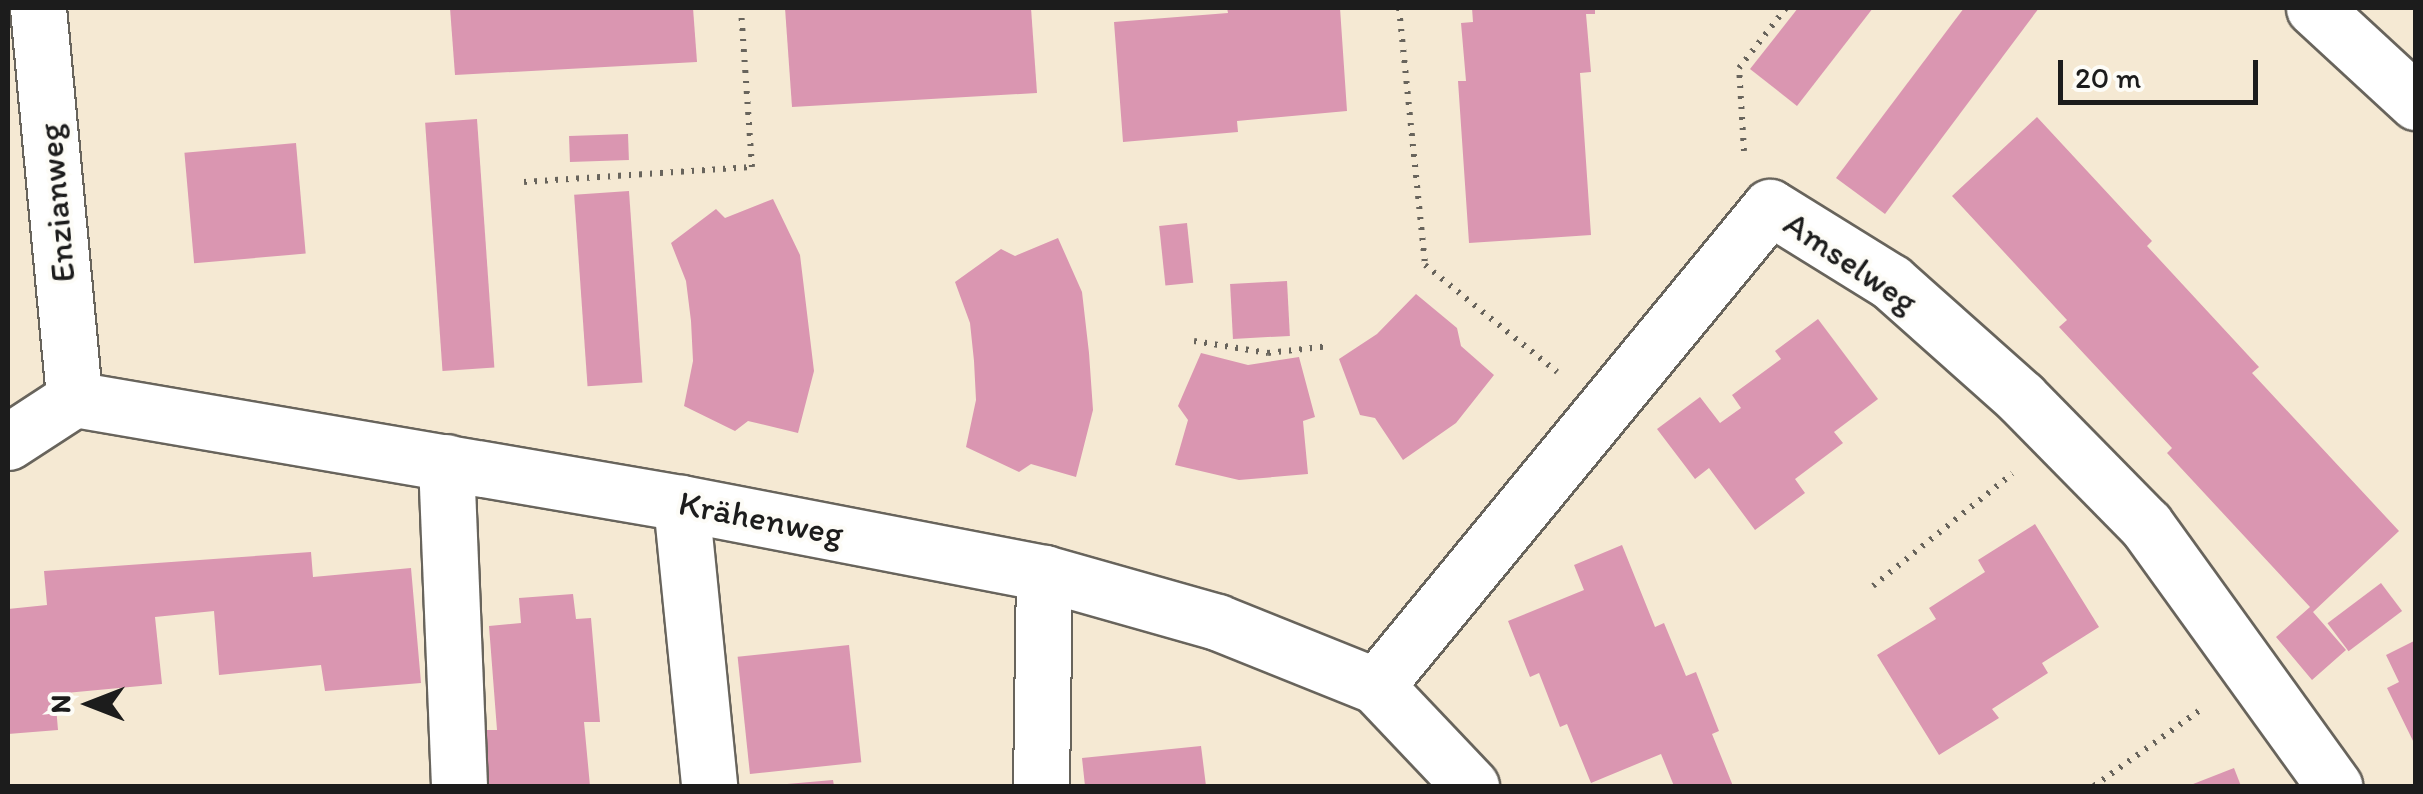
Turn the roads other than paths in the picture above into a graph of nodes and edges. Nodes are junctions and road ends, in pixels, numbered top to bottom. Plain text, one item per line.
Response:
1 (38, 8) edge
2 (2314, 8) edge
3 (2416, 102) edge
4 (74, 399) junction
5 (8, 442) edge
6 (446, 462) junction
7 (680, 502) junction
8 (1044, 573) junction
9 (1376, 686) junction
10 (459, 786) edge
11 (709, 786) edge
12 (1042, 786) edge
13 (1471, 786) edge
14 (2334, 786) edge

1 - 4 street, Enzianweg
2 - 3 street
4 - 5 street
4 - 6 street, Krähenweg
6 - 7 street, Krähenweg
6 - 10 street
7 - 8 street, Krähenweg
7 - 11 street
8 - 9 street, Krähenweg
8 - 12 street
9 - 13 street, Krähenweg
9 - 14 street, Amselweg

